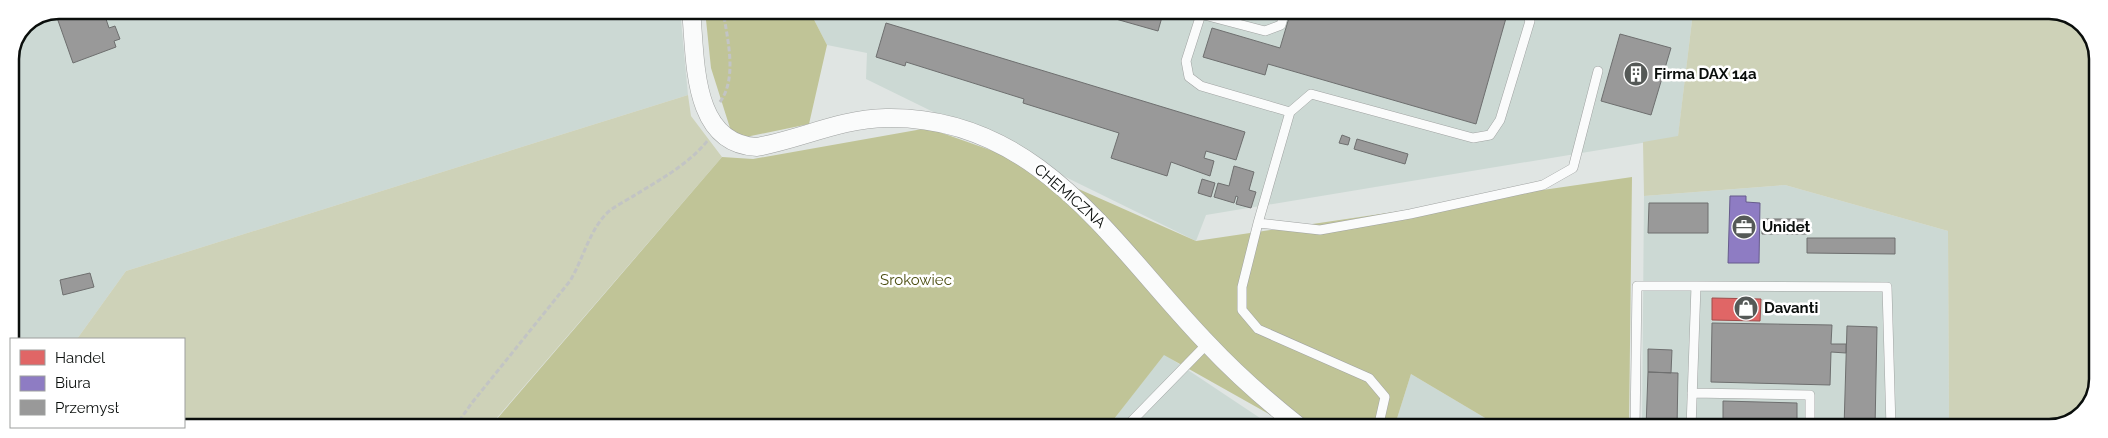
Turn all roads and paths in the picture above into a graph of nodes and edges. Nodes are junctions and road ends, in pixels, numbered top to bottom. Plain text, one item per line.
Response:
1 (692, 19) edge
2 (724, 19) edge
3 (1199, 19) edge
4 (1225, 19) edge
5 (1283, 19) edge
6 (1529, 19) edge
7 (1598, 71) dead end
8 (705, 111) junction
9 (1290, 112) junction
10 (717, 130) junction
11 (1258, 223) junction
12 (1696, 286) junction
13 (1207, 344) junction
14 (1692, 393) junction
15 (461, 419) edge
16 (1134, 419) edge
17 (1290, 419) edge
18 (1380, 419) edge
19 (1635, 419) edge
20 (1691, 419) edge
21 (1810, 419) edge
22 (1891, 419) edge

1 - 8 street, CHEMICZNA
2 - 8 path
3 - 9 lane
4 - 5 lane
6 - 9 lane
7 - 11 lane
8 - 10 street, CHEMICZNA
9 - 11 lane
10 - 13 street, CHEMICZNA
10 - 15 path
11 - 18 lane
12 - 14 lane
12 - 19 lane
12 - 22 lane
13 - 16 lane
13 - 17 street, CHEMICZNA
14 - 20 lane
14 - 21 lane

